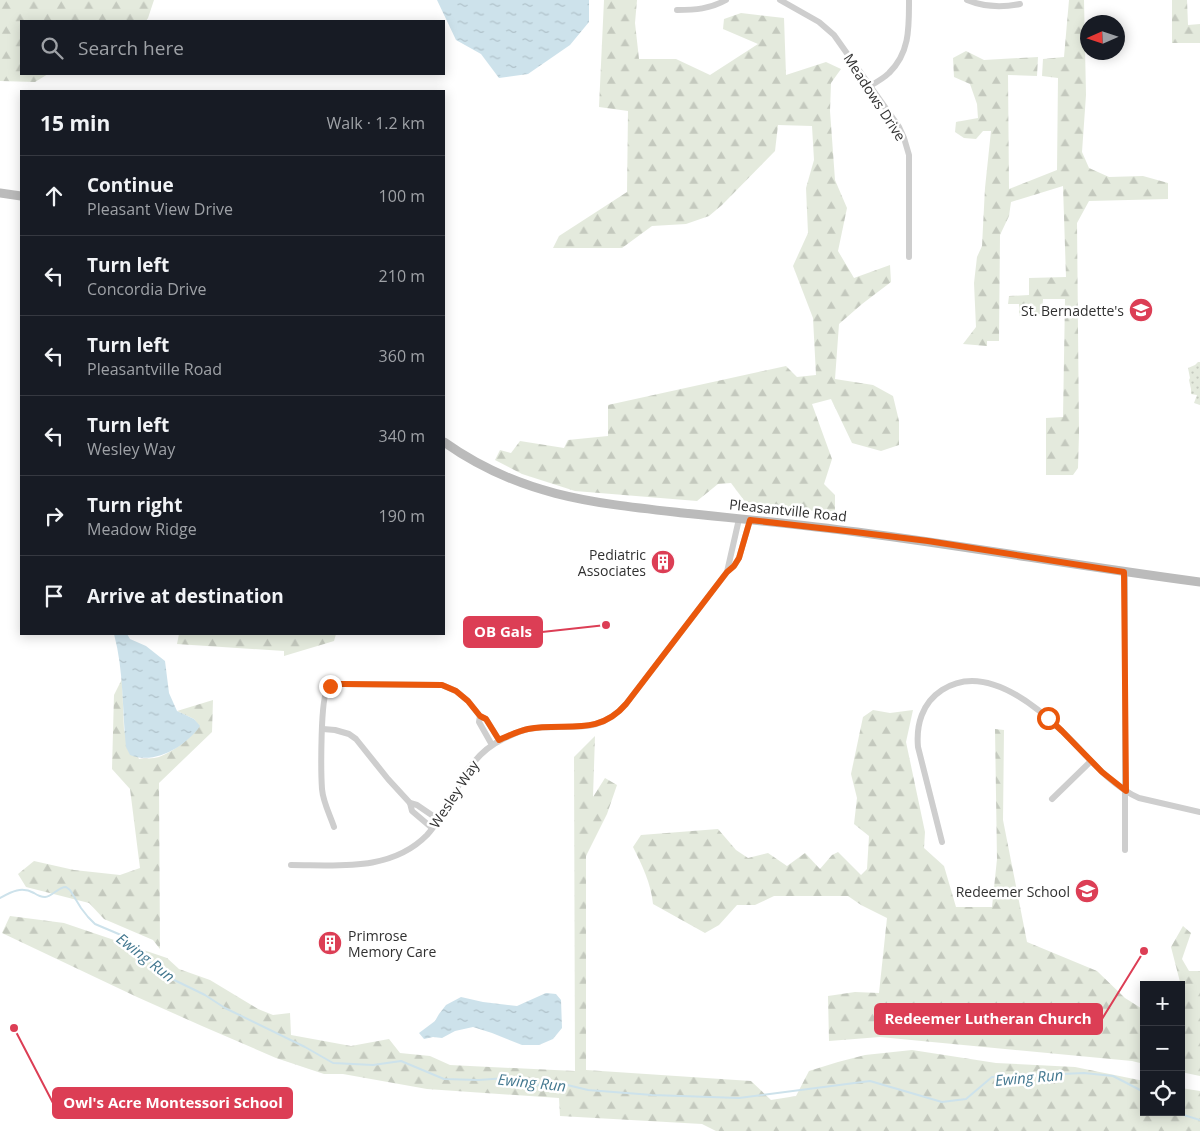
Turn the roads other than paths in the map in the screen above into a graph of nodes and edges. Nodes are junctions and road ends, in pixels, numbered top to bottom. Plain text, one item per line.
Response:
1 (726, 0) edge
2 (780, 0) edge
3 (909, 0) edge
4 (967, 0) edge
5 (1020, 4) dead end
6 (677, 10) dead end
7 (870, 86) junction
8 (0, 193) edge
9 (20, 196) edge
10 (909, 256) dead end
11 (445, 443) edge
12 (739, 519) junction
13 (750, 520) junction
14 (727, 572) junction
15 (1124, 572) junction
16 (1200, 582) edge
17 (480, 716) junction
18 (322, 729) junction
19 (499, 740) junction
20 (492, 745) junction
21 (1091, 761) junction
22 (1126, 791) junction
23 (1052, 800) dead end
24 (410, 803) junction
25 (1200, 812) edge
26 (439, 820) junction
27 (334, 827) dead end
28 (432, 828) junction
29 (942, 842) dead end
30 (1125, 850) dead end
31 (291, 865) dead end

1 - 6 street
2 - 7 street, Meadows Drive
3 - 7 street
4 - 5 street
7 - 10 street, Meadows Drive
8 - 9 main road
11 - 12 main road, Pleasantville Road
12 - 13 main road, Pleasantville Road
12 - 14 street, Wesley Way
13 - 14 street, Wesley Way
13 - 15 main road, Pleasantville Road
14 - 19 street, Wesley Way
15 - 16 main road, Pleasantville Road
15 - 22 street
17 - 18 street
17 - 19 street
17 - 20 street
18 - 24 street
18 - 27 street
19 - 20 street, Wesley Way
20 - 26 street, Wesley Way
21 - 22 street
21 - 23 street
21 - 29 street
22 - 25 street
22 - 30 street
24 - 26 street
24 - 28 street
26 - 28 street, Wesley Way
28 - 31 street, Wesley Way

